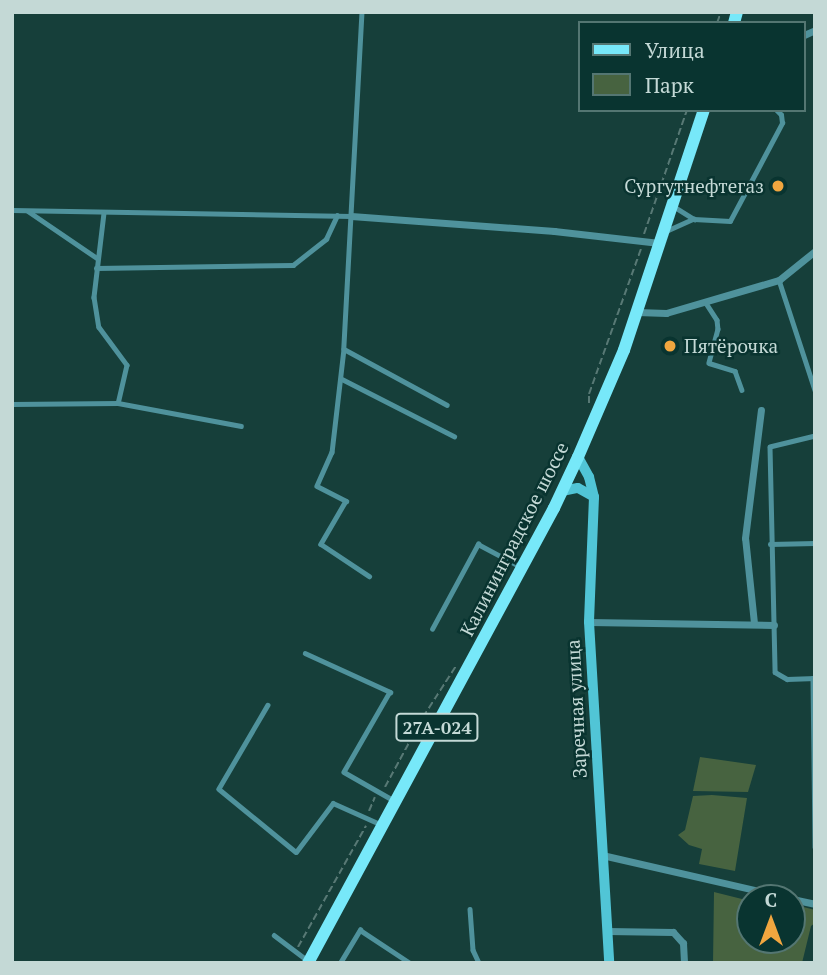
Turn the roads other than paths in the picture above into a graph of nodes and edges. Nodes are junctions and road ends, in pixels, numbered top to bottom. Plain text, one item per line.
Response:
1 (362, 12) edge
2 (703, 112) edge
3 (778, 112) edge
4 (673, 205) junction
5 (12, 210) edge
6 (27, 210) junction
7 (104, 213) junction
8 (337, 215) junction
9 (351, 216) junction
10 (694, 219) junction
11 (662, 237) junction
12 (815, 251) edge
13 (97, 258) junction
14 (96, 268) junction
15 (779, 280) junction
16 (706, 303) junction
17 (637, 312) junction
18 (344, 349) junction
19 (342, 379) junction
20 (742, 390) dead end
21 (815, 390) edge
22 (118, 403) junction
23 (12, 404) edge
24 (447, 405) dead end
25 (761, 410) dead end
26 (241, 426) dead end
27 (454, 436) dead end
28 (815, 436) edge
29 (578, 457) junction
30 (562, 491) junction
31 (594, 497) junction
32 (815, 543) edge
33 (771, 544) junction
34 (522, 567) junction
35 (369, 576) dead end
36 (589, 622) junction
37 (754, 623) junction
38 (774, 625) junction
39 (432, 629) dead end
40 (305, 653) dead end
41 (814, 678) edge
42 (268, 705) dead end
43 (397, 803) junction
44 (384, 826) junction
45 (815, 847) edge
46 (602, 855) junction
47 (736, 885) edge
48 (470, 909) dead end
49 (607, 931) junction
50 (274, 935) dead end
51 (309, 962) edge
52 (340, 963) edge
53 (410, 963) edge
54 (479, 963) edge
55 (609, 963) edge
56 (684, 963) edge

1 - 9 lane
2 - 4 main road, Калининградское шоссе / 27А-024
3 - 10 lane
4 - 10 lane
4 - 11 main road, Калининградское шоссе / 27А-024
5 - 6 lane
6 - 7 lane
6 - 13 lane
7 - 8 lane
7 - 13 lane
8 - 9 lane
8 - 14 lane
9 - 11 street
9 - 18 lane
10 - 11 lane
11 - 17 main road, Калининградское шоссе / 27А-024
12 - 15 street
13 - 14 lane
14 - 22 lane
15 - 16 street
15 - 21 lane
16 - 17 street
16 - 20 lane
17 - 29 main road, Калининградское шоссе / 27А-024
18 - 19 lane
18 - 24 lane
19 - 27 lane
19 - 35 lane
22 - 23 lane
22 - 26 lane
25 - 37 street
28 - 33 lane
29 - 30 main road, Калининградское шоссе / 27А-024
29 - 31 main road, Заречная улица
30 - 31 main road
30 - 34 main road, Калининградское шоссе / 27А-024
31 - 36 main road, Заречная улица
32 - 33 lane
33 - 38 lane
34 - 39 lane
34 - 43 main road, Калининградское шоссе / 27А-024
36 - 37 street
36 - 46 main road, Заречная улица
37 - 38 street
38 - 41 lane
40 - 43 lane
41 - 45 lane
42 - 44 lane
43 - 44 main road, Калининградское шоссе / 27А-024
44 - 51 main road, Калининградское шоссе / 27А-024
46 - 47 street
46 - 49 main road, Заречная улица
48 - 54 lane
49 - 55 main road, Заречная улица
49 - 56 street
50 - 51 lane
52 - 53 lane

